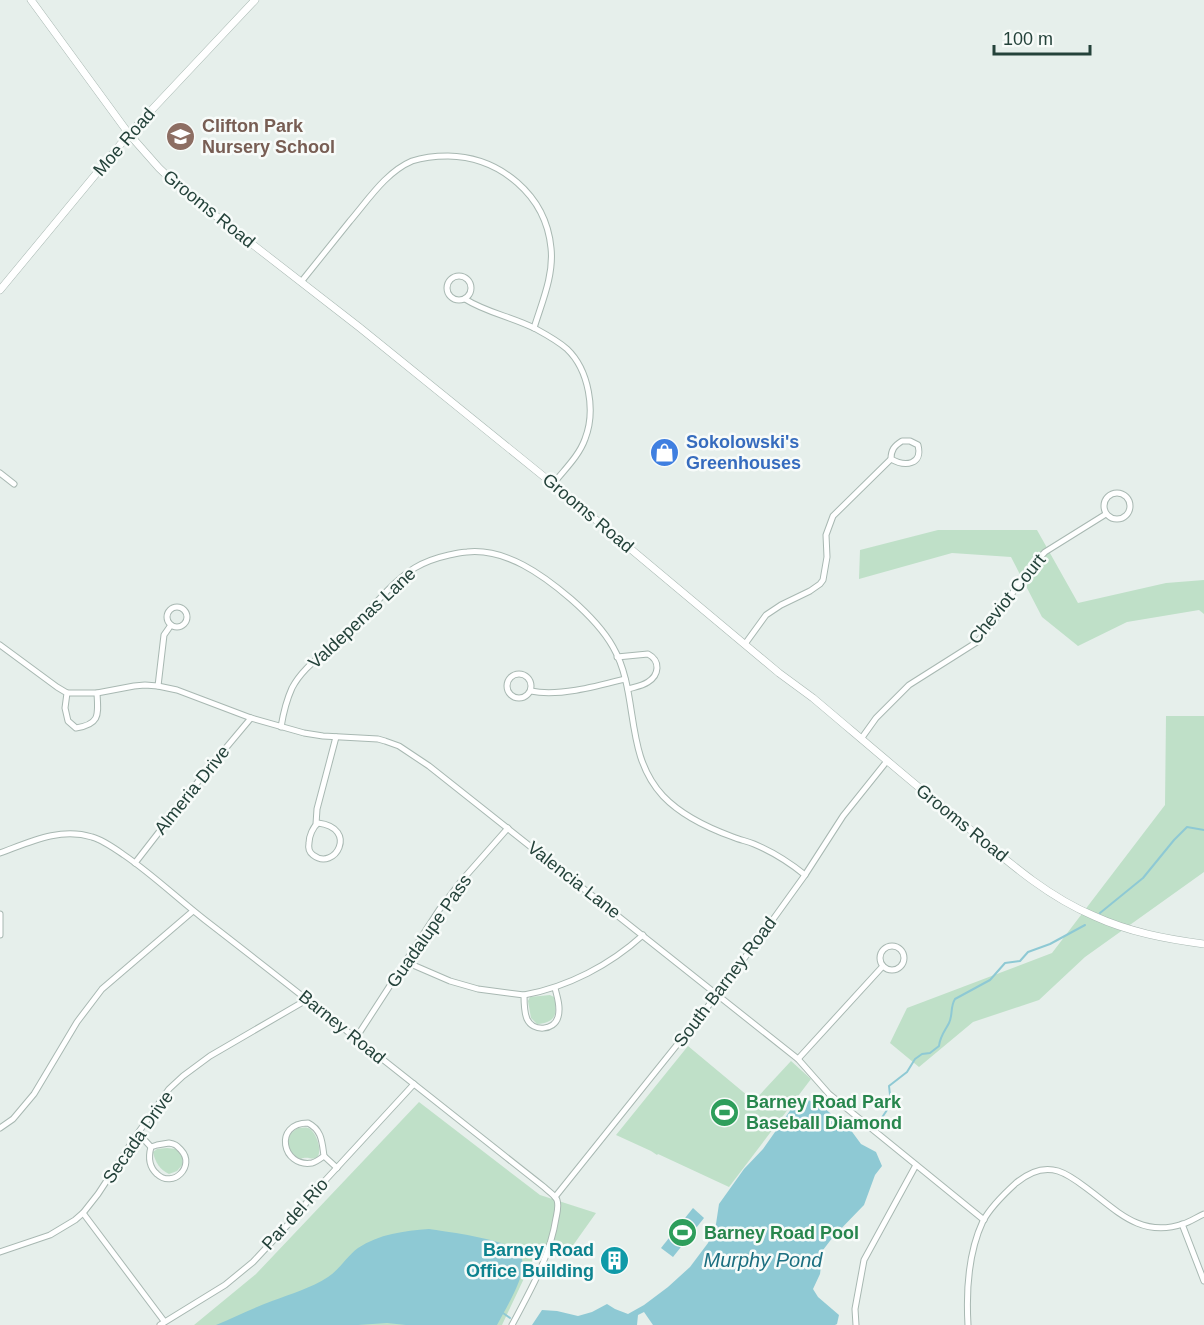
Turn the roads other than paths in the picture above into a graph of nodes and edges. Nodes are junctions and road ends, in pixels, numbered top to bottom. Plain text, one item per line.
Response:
1 (31, 0) edge
2 (255, 0) edge
3 (129, 134) junction
4 (301, 282) junction
5 (0, 290) edge
6 (465, 299) junction
7 (534, 328) junction
8 (891, 459) junction
9 (0, 473) edge
10 (14, 484) dead end
11 (553, 484) junction
12 (1106, 514) junction
13 (171, 625) dead end
14 (745, 644) junction
15 (1, 649) edge
16 (617, 657) junction
17 (625, 679) junction
18 (158, 686) junction
19 (628, 689) junction
20 (531, 691) junction
21 (67, 693) junction
22 (97, 693) junction
23 (250, 718) junction
24 (280, 727) junction
25 (336, 737) junction
26 (861, 739) junction
27 (886, 761) junction
28 (316, 824) junction
29 (508, 828) junction
30 (0, 853) edge
31 (135, 862) junction
32 (805, 875) junction
33 (193, 911) junction
34 (0, 915) edge
35 (0, 935) edge
36 (643, 935) junction
37 (1204, 944) edge
38 (406, 962) junction
39 (883, 966) junction
40 (555, 988) junction
41 (524, 995) junction
42 (717, 995) junction
43 (308, 999) junction
44 (356, 1038) junction
45 (798, 1059) junction
46 (414, 1084) junction
47 (0, 1128) edge
48 (138, 1133) junction
49 (151, 1148) junction
50 (324, 1156) junction
51 (916, 1166) junction
52 (337, 1168) junction
53 (555, 1197) junction
54 (83, 1213) junction
55 (1204, 1214) edge
56 (984, 1220) junction
57 (1182, 1224) junction
58 (0, 1252) edge
59 (1204, 1281) edge
60 (162, 1323) edge
61 (512, 1325) edge
62 (856, 1325) edge
63 (968, 1325) edge

1 - 3 street, Grooms Road
2 - 3 street, Moe Road
3 - 4 street, Grooms Road
3 - 5 street, Moe Road
4 - 7 street
4 - 11 street, Grooms Road
6 - 6 street
6 - 7 street
7 - 11 street
8 - 8 street
8 - 14 street
9 - 10 street
11 - 14 street, Grooms Road
12 - 12 street, Cheviot Court
12 - 26 street, Cheviot Court
13 - 18 street
14 - 26 street, Grooms Road
15 - 21 street
16 - 17 street, Valdepenas Lane
16 - 19 street
16 - 24 street, Valdepenas Lane
17 - 19 street, Valdepenas Lane
17 - 20 street
18 - 22 street, Valencia Lane
18 - 23 street, Valencia Lane
19 - 32 street, Valdepenas Lane
20 - 20 street
21 - 22 street, Valencia Lane
21 - 22 street
23 - 24 street, Valencia Lane
23 - 31 street, Almeria Drive
24 - 25 street, Valencia Lane
25 - 28 street
25 - 29 street, Valencia Lane
26 - 27 street, Grooms Road
27 - 32 street, South Barney Road
27 - 37 street, Grooms Road
28 - 28 street
29 - 36 street, Valencia Lane
29 - 38 street, Guadalupe Pass
30 - 31 street, Barney Road
31 - 33 street, Barney Road
32 - 42 street, South Barney Road
33 - 43 street, Barney Road
33 - 47 street
34 - 35 street
36 - 40 street
36 - 42 street, Valencia Lane
38 - 41 street
38 - 44 street, Guadalupe Pass
39 - 39 street
39 - 45 street
40 - 41 street
40 - 41 street
42 - 45 street, Valencia Lane
42 - 53 street, South Barney Road
43 - 44 street, Barney Road
43 - 48 street, Secada Drive
44 - 46 street, Barney Road
45 - 51 street, Valencia Lane
46 - 52 street, Par del Rio
46 - 53 street, Barney Road
48 - 49 street
48 - 54 street, Secada Drive
49 - 49 street
50 - 50 street
50 - 52 street
51 - 56 street, Valencia Lane
51 - 62 street
52 - 60 street, Par del Rio
53 - 61 street
54 - 58 street, Secada Drive
54 - 60 street
55 - 57 street
56 - 57 street
56 - 63 street
57 - 59 street

